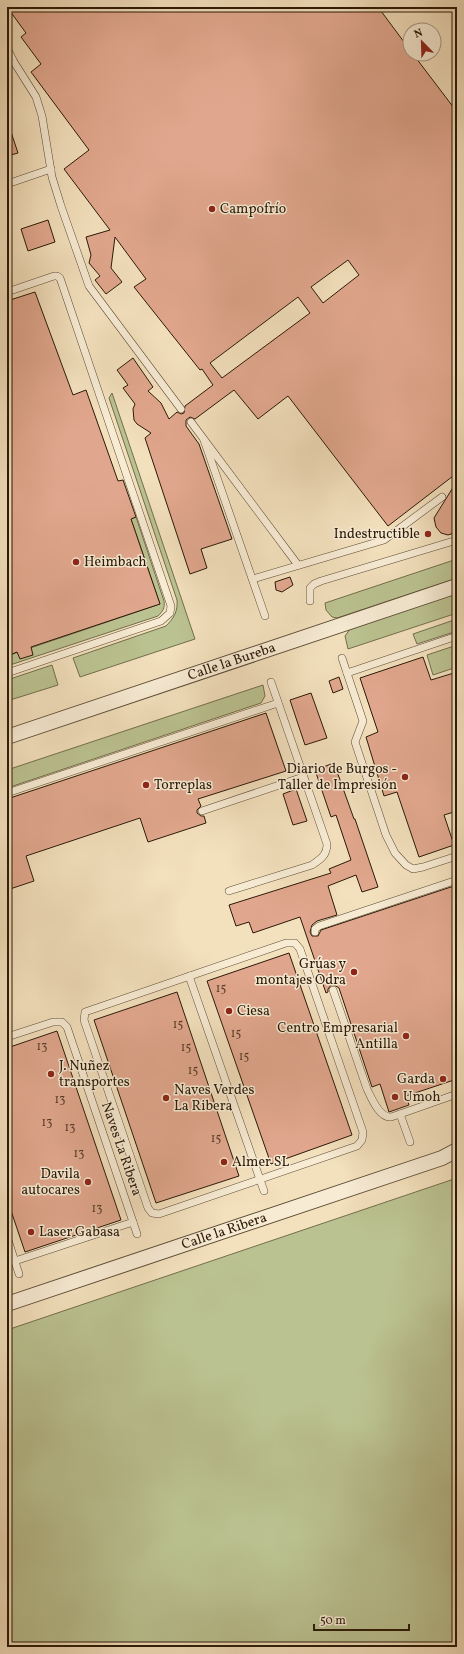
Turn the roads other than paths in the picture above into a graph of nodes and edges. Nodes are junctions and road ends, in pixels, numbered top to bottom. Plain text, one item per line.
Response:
1 (7, 48) edge
2 (51, 169) junction
3 (7, 184) edge
4 (7, 292) edge
5 (181, 409) dead end
6 (191, 422) dead end
7 (204, 440) junction
8 (442, 497) dead end
9 (457, 540) edge
10 (298, 565) junction
11 (253, 579) junction
12 (457, 586) edge
13 (310, 600) dead end
14 (265, 616) dead end
15 (457, 636) edge
16 (342, 658) dead end
17 (7, 673) edge
18 (347, 674) junction
19 (271, 682) dead end
20 (278, 703) junction
21 (7, 737) edge
22 (303, 777) junction
23 (7, 793) edge
24 (202, 810) dead end
25 (457, 856) edge
26 (457, 880) edge
27 (229, 891) dead end
28 (317, 929) dead end
29 (189, 976) junction
30 (333, 990) dead end
31 (7, 1037) edge
32 (457, 1094) edge
33 (400, 1114) junction
34 (410, 1142) dead end
35 (457, 1150) edge
36 (457, 1156) edge
37 (442, 1158) junction
38 (259, 1180) junction
39 (264, 1191) dead end
40 (133, 1222) junction
41 (137, 1234) dead end
42 (7, 1237) edge
43 (15, 1261) junction
44 (20, 1274) dead end
45 (7, 1304) edge

1 - 2 lane
2 - 3 lane
2 - 5 lane
4 - 17 lane
6 - 7 lane
7 - 10 lane
7 - 11 lane
8 - 10 lane
9 - 13 lane
10 - 11 lane
11 - 14 lane
12 - 21 street, Calle la Bureba
15 - 18 lane
16 - 18 lane
18 - 25 lane
19 - 20 lane
20 - 22 lane
20 - 23 lane
22 - 24 lane
22 - 27 lane
26 - 28 lane
29 - 38 lane
29 - 38 lane
29 - 38 lane
30 - 33 lane
31 - 40 lane, Naves La Ribera
32 - 33 lane
33 - 34 lane
35 - 37 street, Calle la Ribera
36 - 37 street, Calle la Ribera
37 - 45 street, Calle la Ribera
38 - 39 lane
40 - 41 lane, Naves La Ribera
40 - 43 lane
42 - 43 lane
43 - 44 lane

